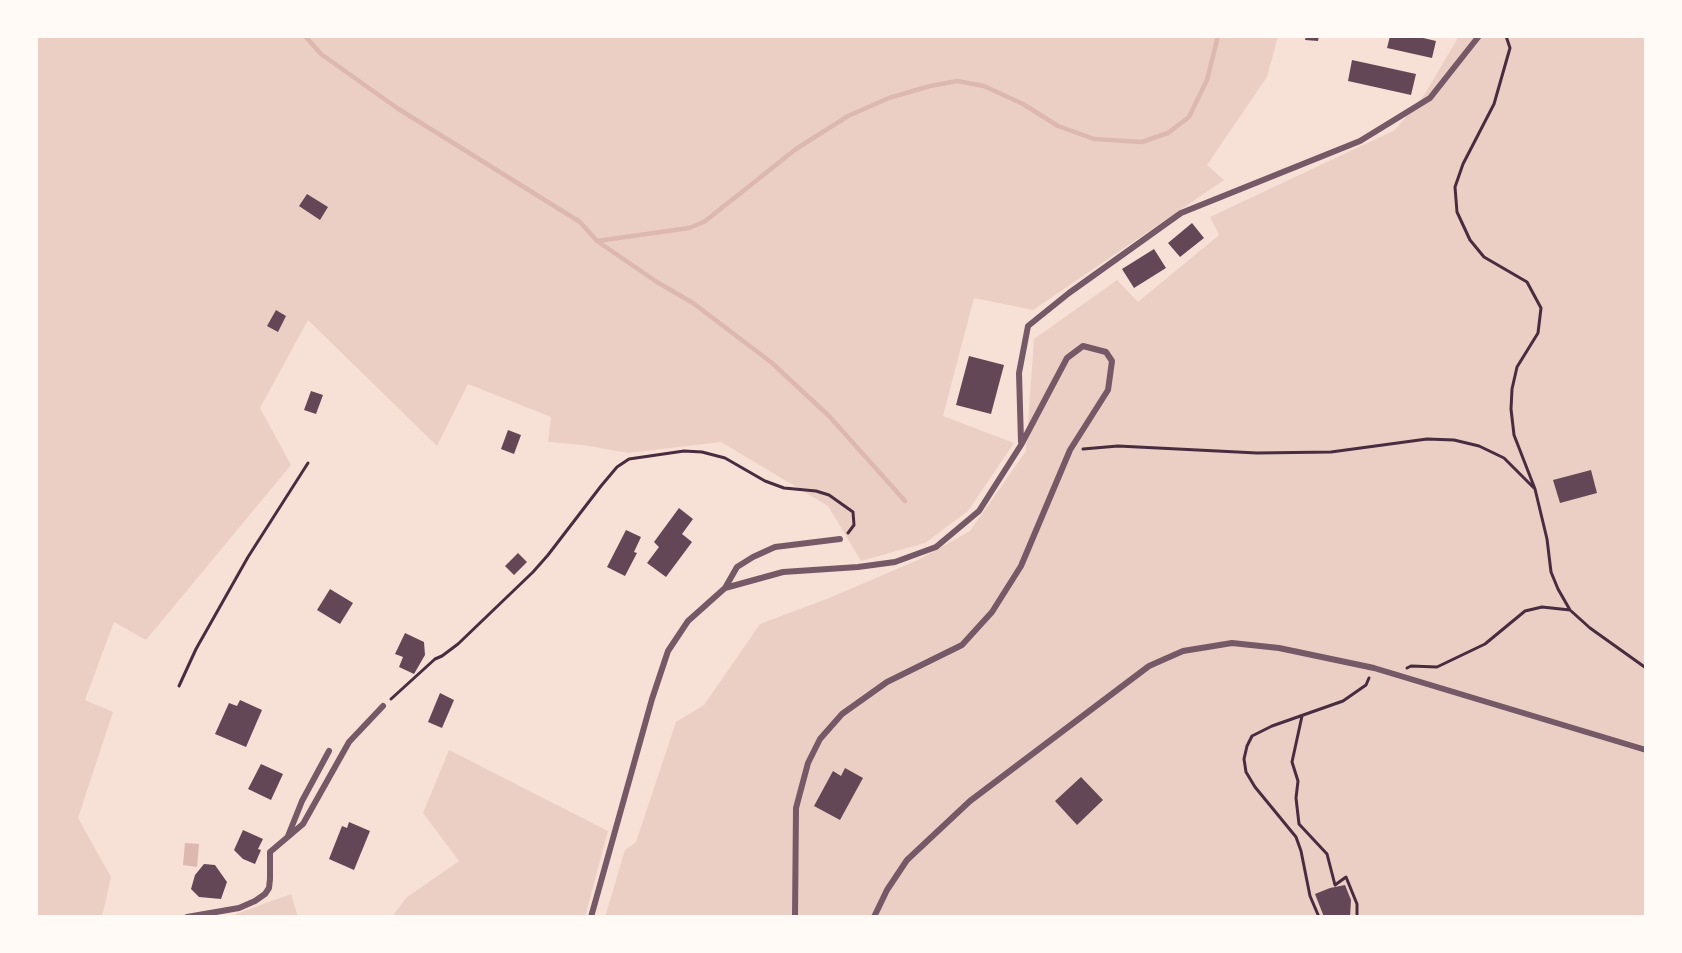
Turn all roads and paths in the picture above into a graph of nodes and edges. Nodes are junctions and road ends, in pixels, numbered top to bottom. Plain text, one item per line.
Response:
1 (1479, 36) edge
2 (1506, 36) edge
3 (1021, 445) junction
4 (1070, 450) junction
5 (308, 463) dead end
6 (1535, 489) junction
7 (840, 539) joint
8 (725, 588) junction
9 (1570, 610) junction
10 (1374, 668) junction
11 (1646, 668) edge
12 (1397, 675) junction
13 (179, 686) dead end
14 (383, 706) joint
15 (1302, 716) junction
16 (1646, 750) edge
17 (329, 751) dead end
18 (288, 837) junction
19 (187, 917) edge
20 (591, 917) edge
21 (795, 917) edge
22 (874, 917) edge
23 (1319, 917) edge
24 (1357, 917) edge

1 - 3 street
2 - 6 path
3 - 4 street
3 - 8 street
4 - 6 path
4 - 21 street
5 - 13 path
6 - 9 path
7 - 8 street
7 - 14 path
8 - 20 street
9 - 11 path
9 - 12 path
10 - 12 street
10 - 15 path
10 - 22 street
12 - 16 street
14 - 18 street
15 - 23 path
15 - 24 path
17 - 18 street
18 - 19 street

